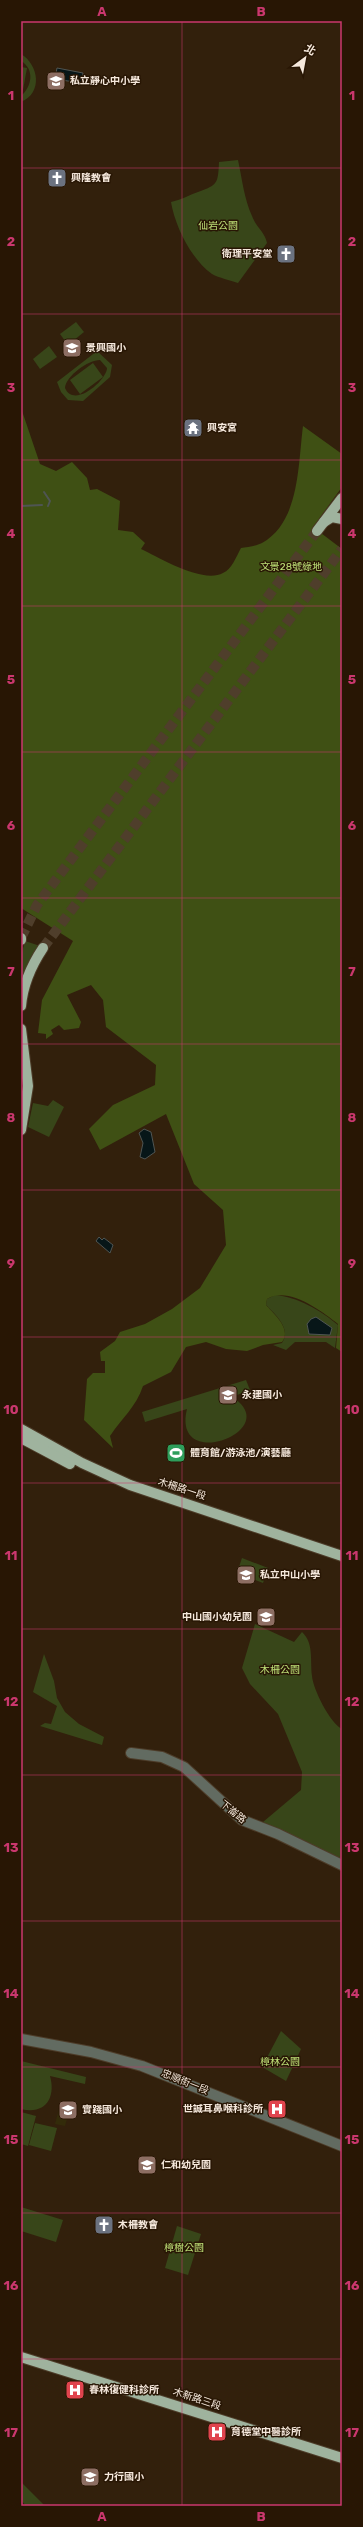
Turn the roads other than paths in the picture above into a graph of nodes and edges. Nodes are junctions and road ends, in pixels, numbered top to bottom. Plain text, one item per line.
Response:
1 (342, 498) edge
2 (342, 519) edge
3 (324, 522) junction
4 (317, 531) tunnel mouth
5 (43, 948) tunnel mouth
6 (21, 1006) edge
7 (21, 1029) edge
8 (21, 1130) edge
9 (21, 1429) edge
10 (21, 1438) edge
11 (342, 1556) edge
12 (342, 1563) edge
13 (131, 1753) dead end
14 (342, 1865) edge
15 (21, 2039) edge
16 (342, 2146) edge
17 (21, 2357) edge
18 (342, 2458) edge

1 - 3 main road
2 - 3 main road
3 - 4 main road
5 - 6 main road
7 - 8 main road
9 - 11 main road, 木柵路一段
10 - 12 main road, 木柵路一段
13 - 14 street, 下崙路
15 - 16 street, 忠順街一段
17 - 18 main road, 木新路三段

